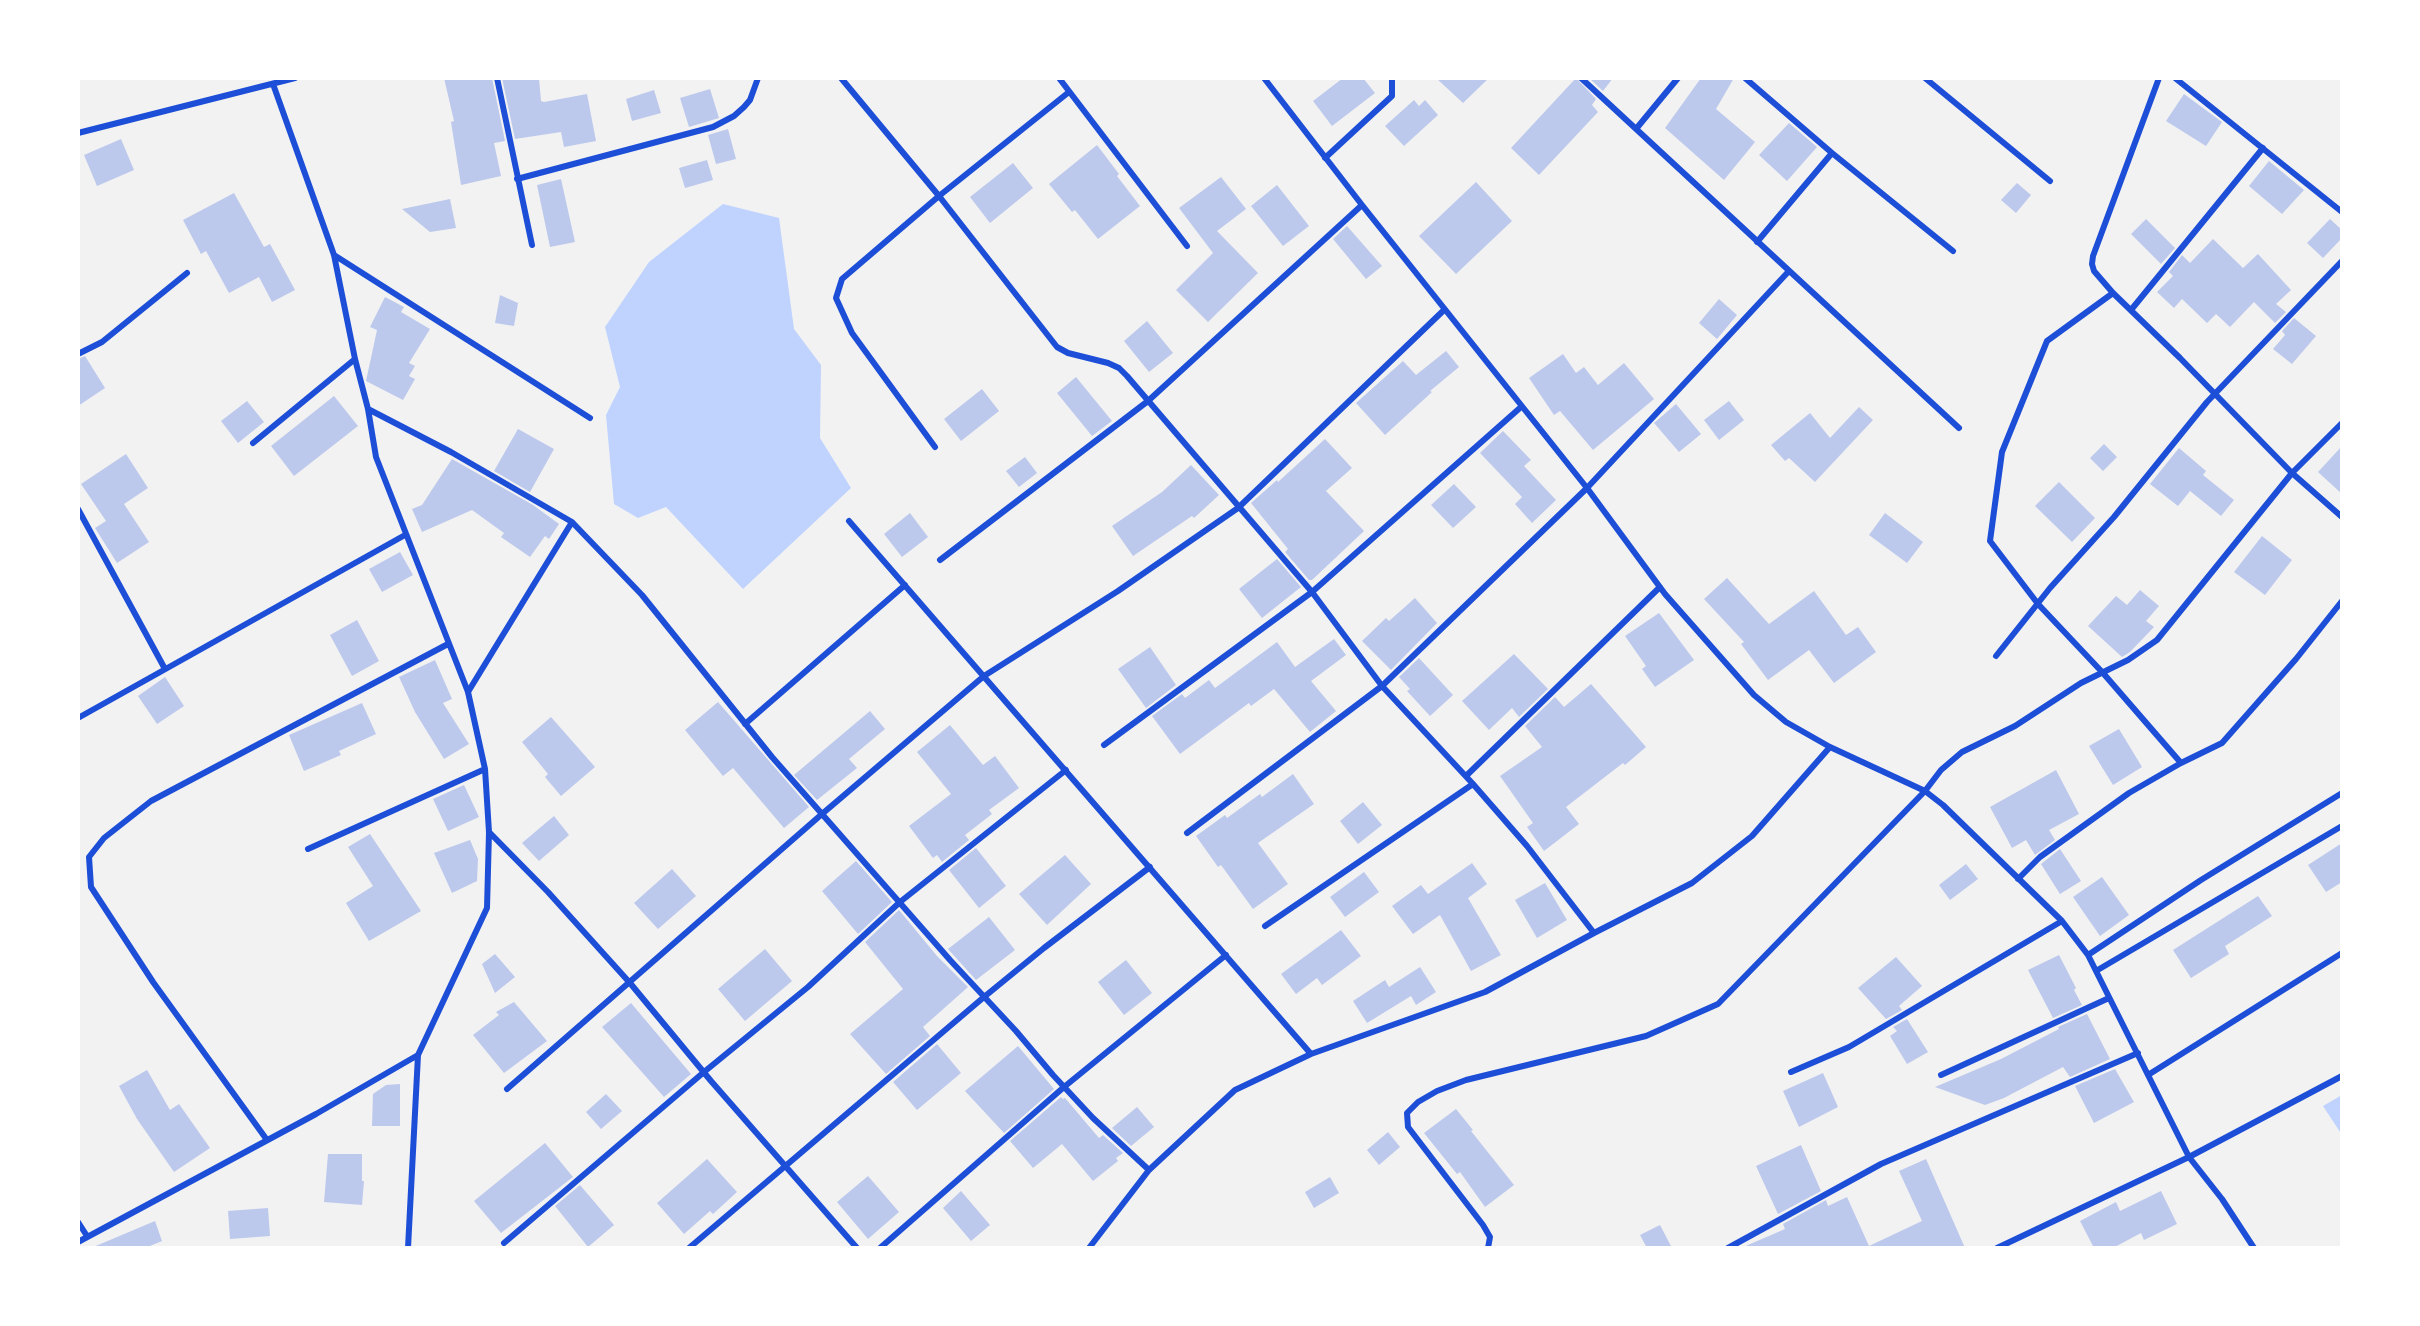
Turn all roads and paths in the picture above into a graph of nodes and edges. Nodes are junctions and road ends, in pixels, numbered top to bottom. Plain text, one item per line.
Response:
1 (295, 78) edge
2 (497, 78) edge
3 (758, 78) edge
4 (841, 78) edge
5 (1059, 78) edge
6 (1264, 78) edge
7 (1392, 78) edge
8 (1581, 78) edge
9 (1678, 78) edge
10 (1745, 78) edge
11 (1925, 78) edge
12 (2159, 78) edge
13 (2175, 78) edge
14 (273, 84) junction
15 (1069, 92) junction
16 (1636, 129) junction
17 (78, 133) edge
18 (2262, 148) junction
19 (1832, 153) junction
20 (1325, 159) junction
21 (517, 179) junction
22 (2050, 181) dead end
23 (939, 196) junction
24 (1362, 205) junction
25 (2342, 212) edge
26 (1757, 242) junction
27 (532, 245) dead end
28 (1187, 246) dead end
29 (1953, 251) dead end
30 (334, 255) junction
31 (2342, 261) edge
32 (1789, 271) junction
33 (187, 273) dead end
34 (2113, 293) junction
35 (1444, 310) junction
36 (2131, 310) junction
37 (78, 354) edge
38 (355, 359) junction
39 (2215, 393) junction
40 (1148, 401) junction
41 (1521, 407) junction
42 (368, 409) junction
43 (590, 418) dead end
44 (2342, 423) edge
45 (1959, 428) dead end
46 (254, 443) dead end
47 (934, 447) dead end
48 (2292, 473) junction
49 (1587, 488) junction
50 (78, 508) edge
51 (1238, 508) junction
52 (2342, 517) edge
53 (849, 520) dead end
54 (572, 522) junction
55 (405, 534) junction
56 (940, 560) dead end
57 (905, 585) junction
58 (1660, 587) junction
59 (1312, 592) junction
60 (2342, 601) edge
61 (2038, 604) junction
62 (448, 644) junction
63 (1996, 656) dead end
64 (165, 669) junction
65 (2103, 673) junction
66 (984, 676) junction
67 (1382, 686) junction
68 (468, 692) junction
69 (78, 718) edge
70 (745, 724) junction
71 (1104, 746) dead end
72 (1830, 747) junction
73 (2181, 763) junction
74 (485, 769) junction
75 (1066, 770) junction
76 (1466, 776) junction
77 (1473, 783) junction
78 (1925, 791) junction
79 (2342, 794) edge
80 (822, 814) junction
81 (2342, 826) edge
82 (489, 832) junction
83 (1187, 833) dead end
84 (308, 849) dead end
85 (1150, 867) junction
86 (2018, 879) junction
87 (900, 902) junction
88 (2062, 921) junction
89 (1265, 926) dead end
90 (1594, 933) junction
91 (2342, 953) edge
92 (1226, 955) junction
93 (2088, 955) junction
94 (2096, 971) junction
95 (630, 983) junction
96 (984, 997) junction
97 (2109, 998) junction
98 (2138, 1053) junction
99 (1311, 1054) junction
100 (418, 1055) junction
101 (704, 1072) junction
102 (1791, 1072) dead end
103 (1941, 1075) dead end
104 (2148, 1075) junction
105 (2342, 1076) edge
106 (1065, 1087) junction
107 (507, 1089) dead end
108 (267, 1140) junction
109 (2188, 1157) junction
110 (787, 1167) junction
111 (1149, 1170) junction
112 (78, 1222) edge
113 (87, 1236) junction
114 (78, 1242) edge
115 (504, 1243) dead end
116 (408, 1248) edge
117 (689, 1248) edge
118 (857, 1248) edge
119 (880, 1248) edge
120 (1089, 1248) edge
121 (1488, 1248) edge
122 (1728, 1248) edge
123 (1997, 1248) edge
124 (2254, 1248) edge

1 - 14 street
2 - 21 street
3 - 21 street
4 - 23 street
5 - 15 street
6 - 20 street
7 - 20 street
8 - 16 street
9 - 16 street
10 - 19 street
11 - 22 street
12 - 34 street
13 - 18 street
14 - 17 street
14 - 30 street
15 - 23 street
15 - 28 street
16 - 26 street
18 - 25 street
18 - 36 street
19 - 26 street
19 - 29 street
20 - 24 street
21 - 27 street
23 - 40 street
23 - 47 street
24 - 35 street
24 - 40 street
26 - 32 street
30 - 38 street
30 - 43 street
31 - 39 street
32 - 45 street
32 - 49 street
33 - 37 street
34 - 36 street
34 - 61 street
35 - 41 street
35 - 51 street
36 - 39 street
38 - 42 street
38 - 46 street
39 - 48 street
39 - 61 street
40 - 51 street
40 - 56 street
41 - 49 street
41 - 59 street
42 - 54 street
42 - 55 street
44 - 48 street
48 - 52 street
48 - 65 street
49 - 58 street
49 - 67 street
50 - 64 street
51 - 59 street
51 - 66 street
53 - 57 street
54 - 68 street
54 - 70 street
55 - 62 street
55 - 64 street
57 - 66 street
57 - 70 street
58 - 72 street
58 - 76 street
59 - 67 street
59 - 71 street
60 - 73 street
61 - 63 street
61 - 65 street
62 - 68 street
62 - 108 street
64 - 69 street
65 - 73 street
65 - 78 street
66 - 75 street
66 - 80 street
67 - 76 street
67 - 83 street
68 - 74 street
70 - 80 street
72 - 78 street
72 - 90 street
73 - 86 street
74 - 82 street
74 - 84 street
75 - 85 street
75 - 87 street
76 - 77 street
77 - 89 street
77 - 90 street
78 - 86 street
78 - 121 street
79 - 93 street
80 - 87 street
80 - 95 street
81 - 94 street
82 - 95 street
82 - 100 street
85 - 92 street
85 - 96 street
86 - 88 street
87 - 96 street
87 - 101 street
88 - 93 street
88 - 102 street
90 - 99 street
91 - 104 street
92 - 99 street
92 - 106 street
93 - 94 street
94 - 97 street
95 - 101 street
95 - 107 street
96 - 106 street
96 - 110 street
97 - 98 street
97 - 103 street
98 - 104 street
98 - 122 street
99 - 111 street
100 - 108 street
100 - 116 street
101 - 110 street
101 - 115 street
104 - 109 street
105 - 109 street
106 - 111 street
106 - 119 street
108 - 113 street
109 - 123 street
109 - 124 street
110 - 117 street
110 - 118 street
111 - 120 street
112 - 113 street
113 - 114 street

